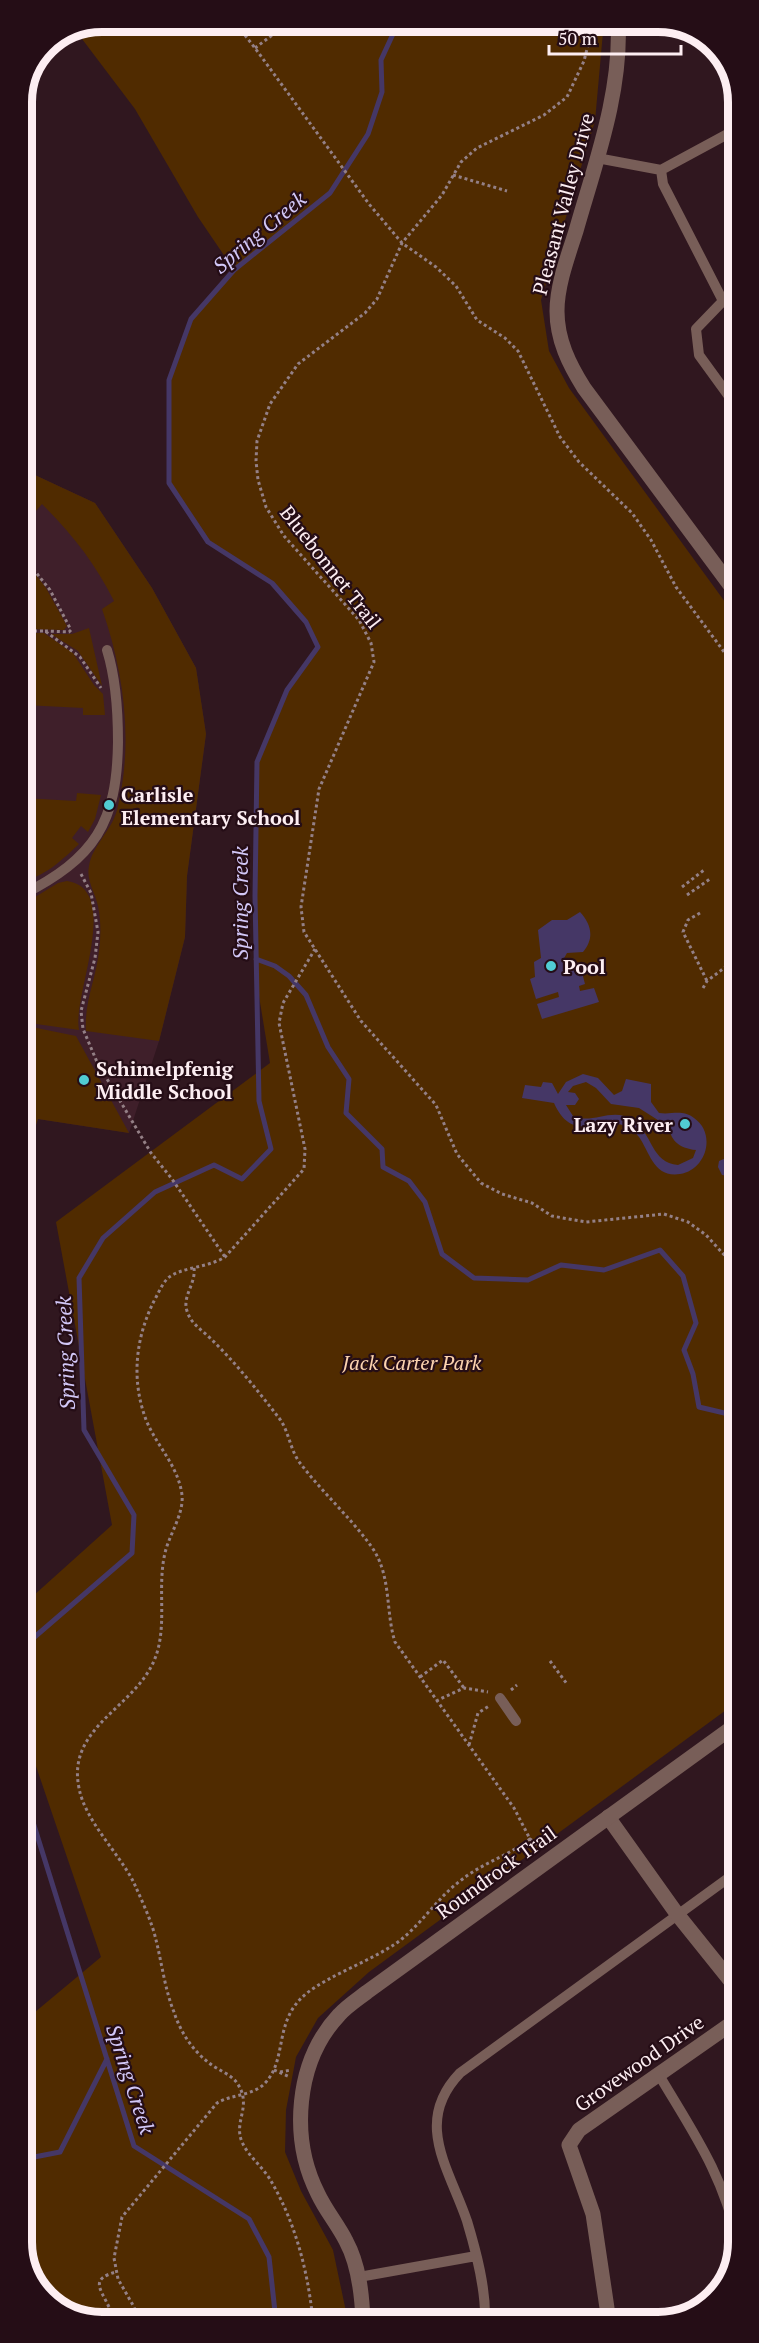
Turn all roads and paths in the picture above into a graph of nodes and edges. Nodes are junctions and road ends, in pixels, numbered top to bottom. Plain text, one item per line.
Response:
1 (242, 32) edge
2 (276, 32) edge
3 (591, 32) edge
4 (618, 32) edge
5 (255, 48) junction
6 (728, 134) edge
7 (597, 158) junction
8 (661, 170) junction
9 (453, 175) junction
10 (507, 191) dead end
11 (402, 243) junction
12 (723, 301) junction
13 (728, 304) edge
14 (728, 395) edge
15 (32, 568) edge
16 (728, 582) edge
17 (32, 631) edge
18 (45, 631) junction
19 (107, 650) dead end
20 (728, 657) edge
21 (102, 689) dead end
22 (74, 862) junction
23 (704, 870) dead end
24 (710, 879) dead end
25 (682, 887) dead end
26 (32, 890) edge
27 (687, 895) dead end
28 (700, 913) dead end
29 (315, 949) junction
30 (728, 965) edge
31 (707, 981) junction
32 (704, 988) dead end
33 (225, 1257) junction
34 (728, 1259) edge
35 (194, 1268) junction
36 (550, 1661) dead end
37 (420, 1677) junction
38 (567, 1684) dead end
39 (518, 1685) dead end
40 (464, 1688) junction
41 (500, 1698) junction
42 (436, 1701) junction
43 (516, 1721) dead end
44 (728, 1730) edge
45 (469, 1745) junction
46 (608, 1817) junction
47 (530, 1839) junction
48 (539, 1846) dead end
49 (533, 1850) dead end
50 (728, 1878) edge
51 (677, 1914) junction
52 (728, 1978) edge
53 (728, 2026) edge
54 (274, 2070) junction
55 (291, 2070) dead end
56 (280, 2072) junction
57 (659, 2075) junction
58 (290, 2077) dead end
59 (243, 2093) junction
60 (728, 2206) edge
61 (476, 2256) junction
62 (117, 2271) junction
63 (359, 2277) junction
64 (109, 2307) dead end
65 (133, 2311) edge
66 (312, 2311) edge
67 (362, 2311) edge
68 (484, 2312) edge
69 (606, 2312) edge

1 - 5 path
2 - 5 path
3 - 9 path, Bluebonnet Trail
4 - 7 street, Pleasant Valley Drive
5 - 11 path
6 - 8 lane
7 - 8 lane
7 - 16 street, Pleasant Valley Drive
8 - 12 lane
9 - 10 path
9 - 11 path, Bluebonnet Trail
11 - 20 path
11 - 29 path, Bluebonnet Trail
12 - 13 lane
12 - 14 lane
15 - 18 path
17 - 18 path
18 - 21 path
19 - 22 lane
22 - 26 lane
22 - 33 path
23 - 25 path
24 - 27 path
28 - 31 path
29 - 33 path
29 - 34 path, Bluebonnet Trail
30 - 31 path
31 - 32 path
33 - 35 path
35 - 37 path
35 - 59 path
36 - 38 path
37 - 40 path
37 - 42 path
39 - 41 path
40 - 41 path
40 - 42 path
41 - 43 lane
41 - 45 path
42 - 45 path
44 - 46 street, Roundrock Trail
45 - 47 path
46 - 51 street
46 - 63 street, Roundrock Trail
47 - 48 path
47 - 49 path
47 - 54 path
50 - 51 lane
51 - 52 street
51 - 61 lane
53 - 57 street, Grovewood Drive
54 - 56 path
54 - 59 path
55 - 56 path
56 - 58 path
57 - 60 lane
57 - 69 street, Grovewood Drive
59 - 62 path
59 - 66 path
61 - 63 lane
61 - 68 lane
62 - 64 path
62 - 65 path
63 - 67 street, Roundrock Trail

